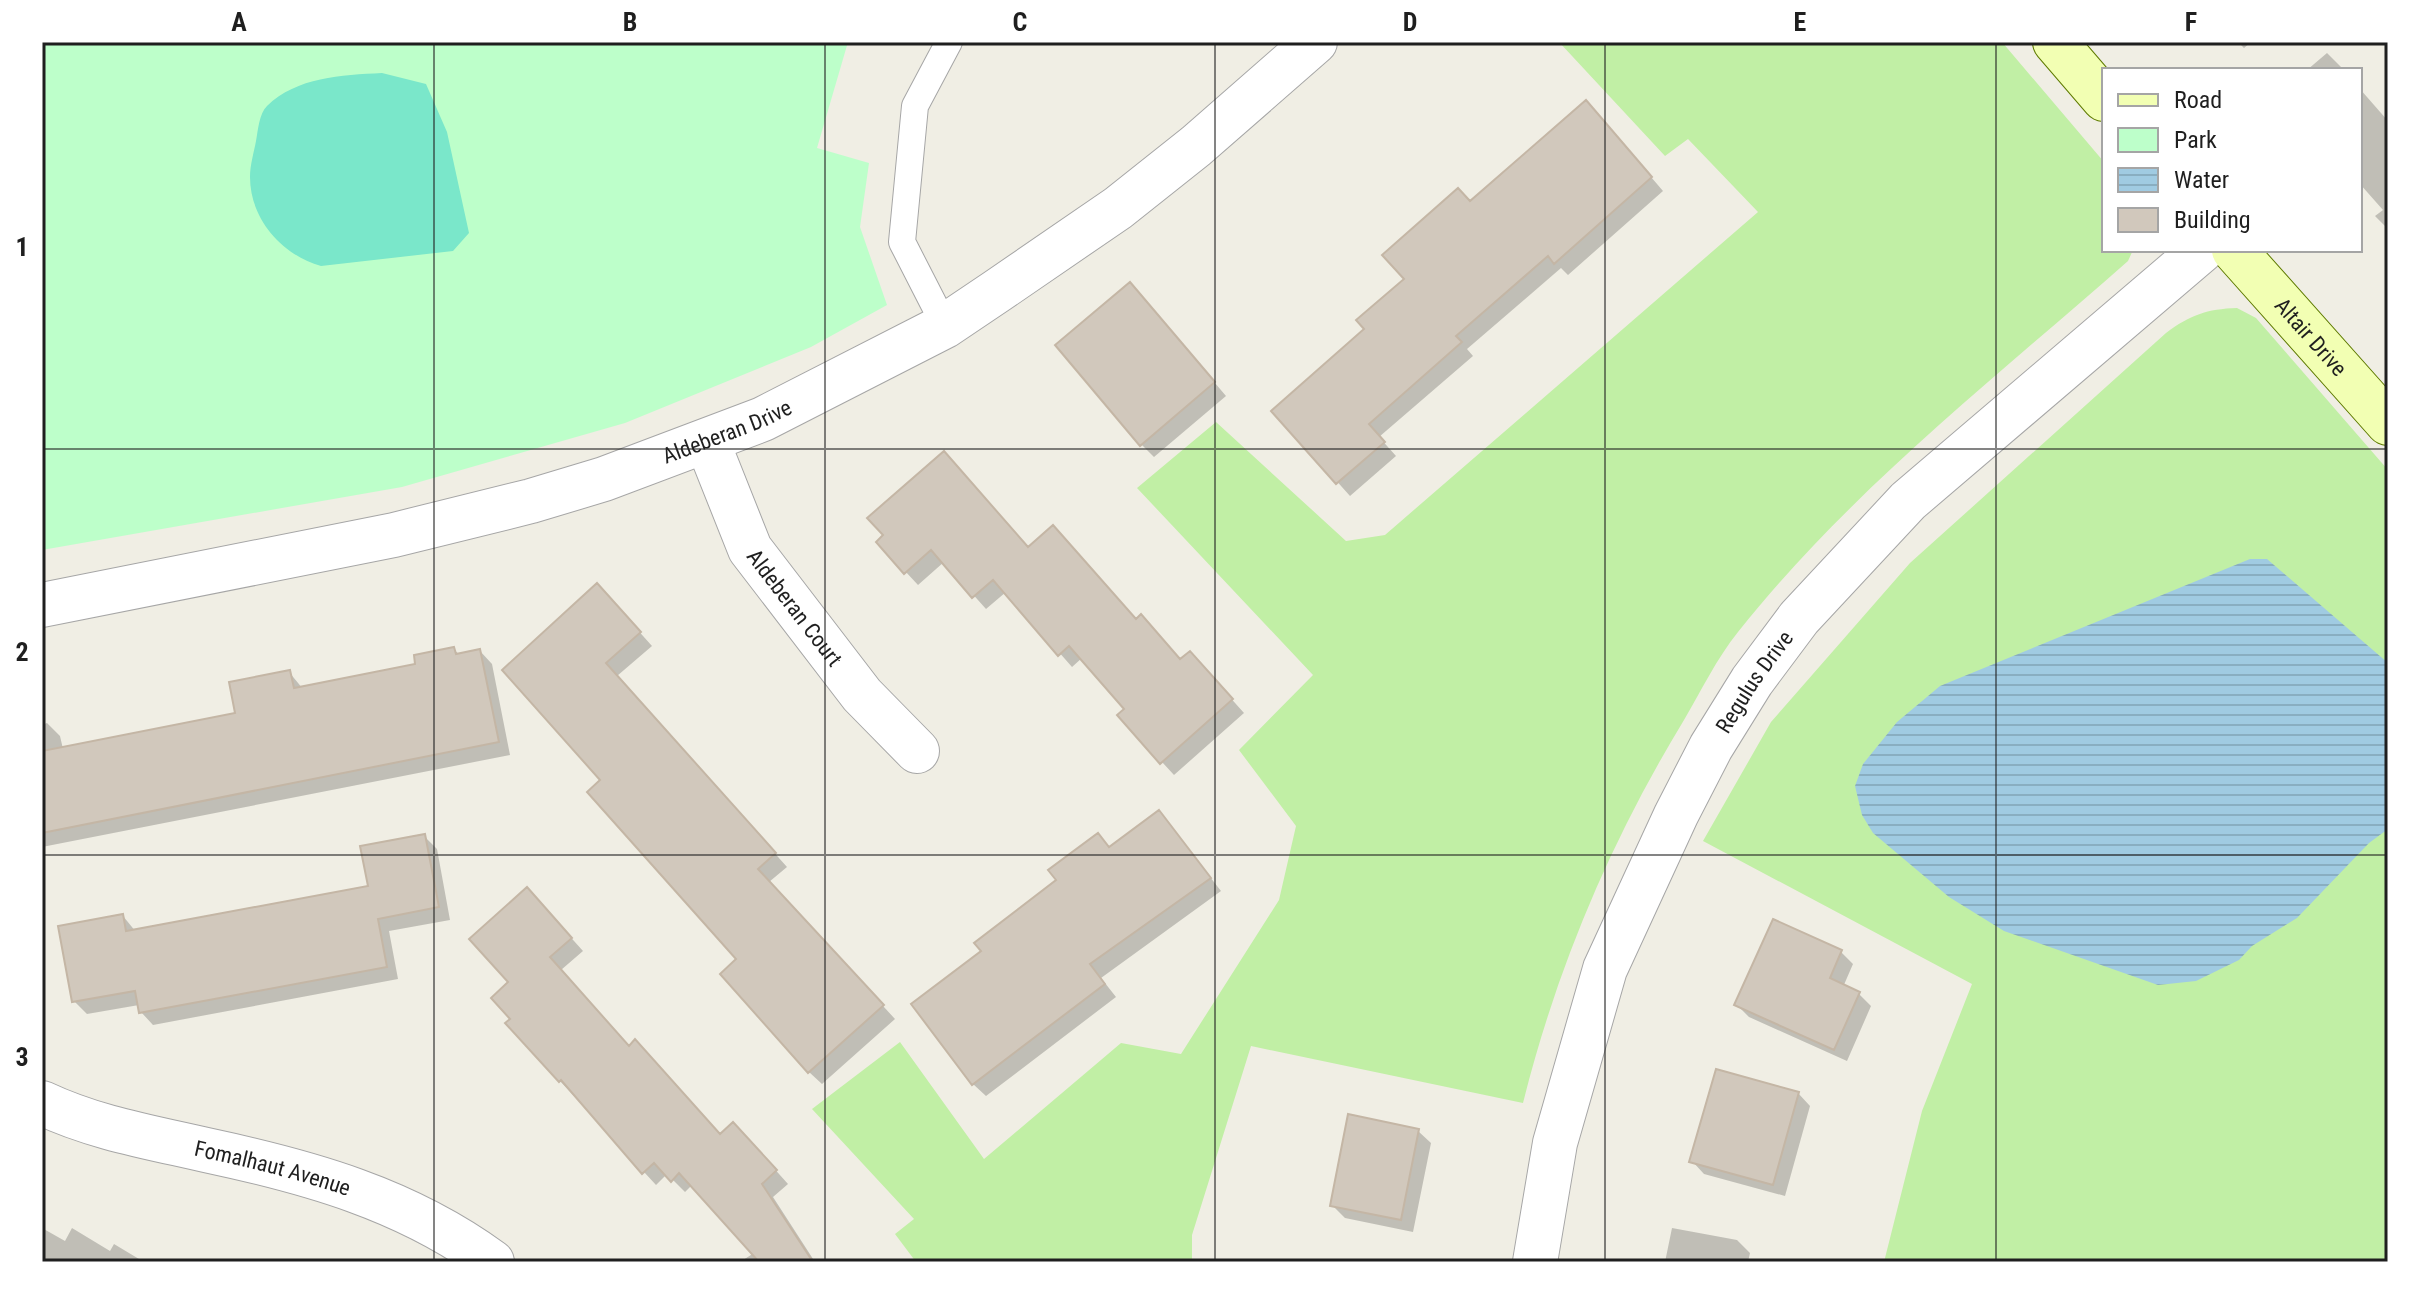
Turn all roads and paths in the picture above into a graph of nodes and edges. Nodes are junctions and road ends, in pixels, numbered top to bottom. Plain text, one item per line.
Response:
1 (949, 42) edge
2 (1315, 42) edge
3 (2055, 42) edge
4 (2102, 97) edge
5 (2200, 252) edge
6 (2236, 252) edge
7 (945, 326) junction
8 (2388, 423) edge
9 (707, 441) junction
10 (42, 605) edge
11 (917, 751) dead end
12 (42, 1103) edge
13 (492, 1262) edge
14 (1535, 1262) edge

1 - 7 lane
2 - 7 street, Aldeberan Drive
3 - 4 street
5 - 14 street, Regulus Drive
6 - 8 street, Altair Drive
7 - 9 street, Aldeberan Drive
9 - 10 street, Aldeberan Drive
9 - 11 street, Aldeberan Court
12 - 13 street, Fomalhaut Avenue

